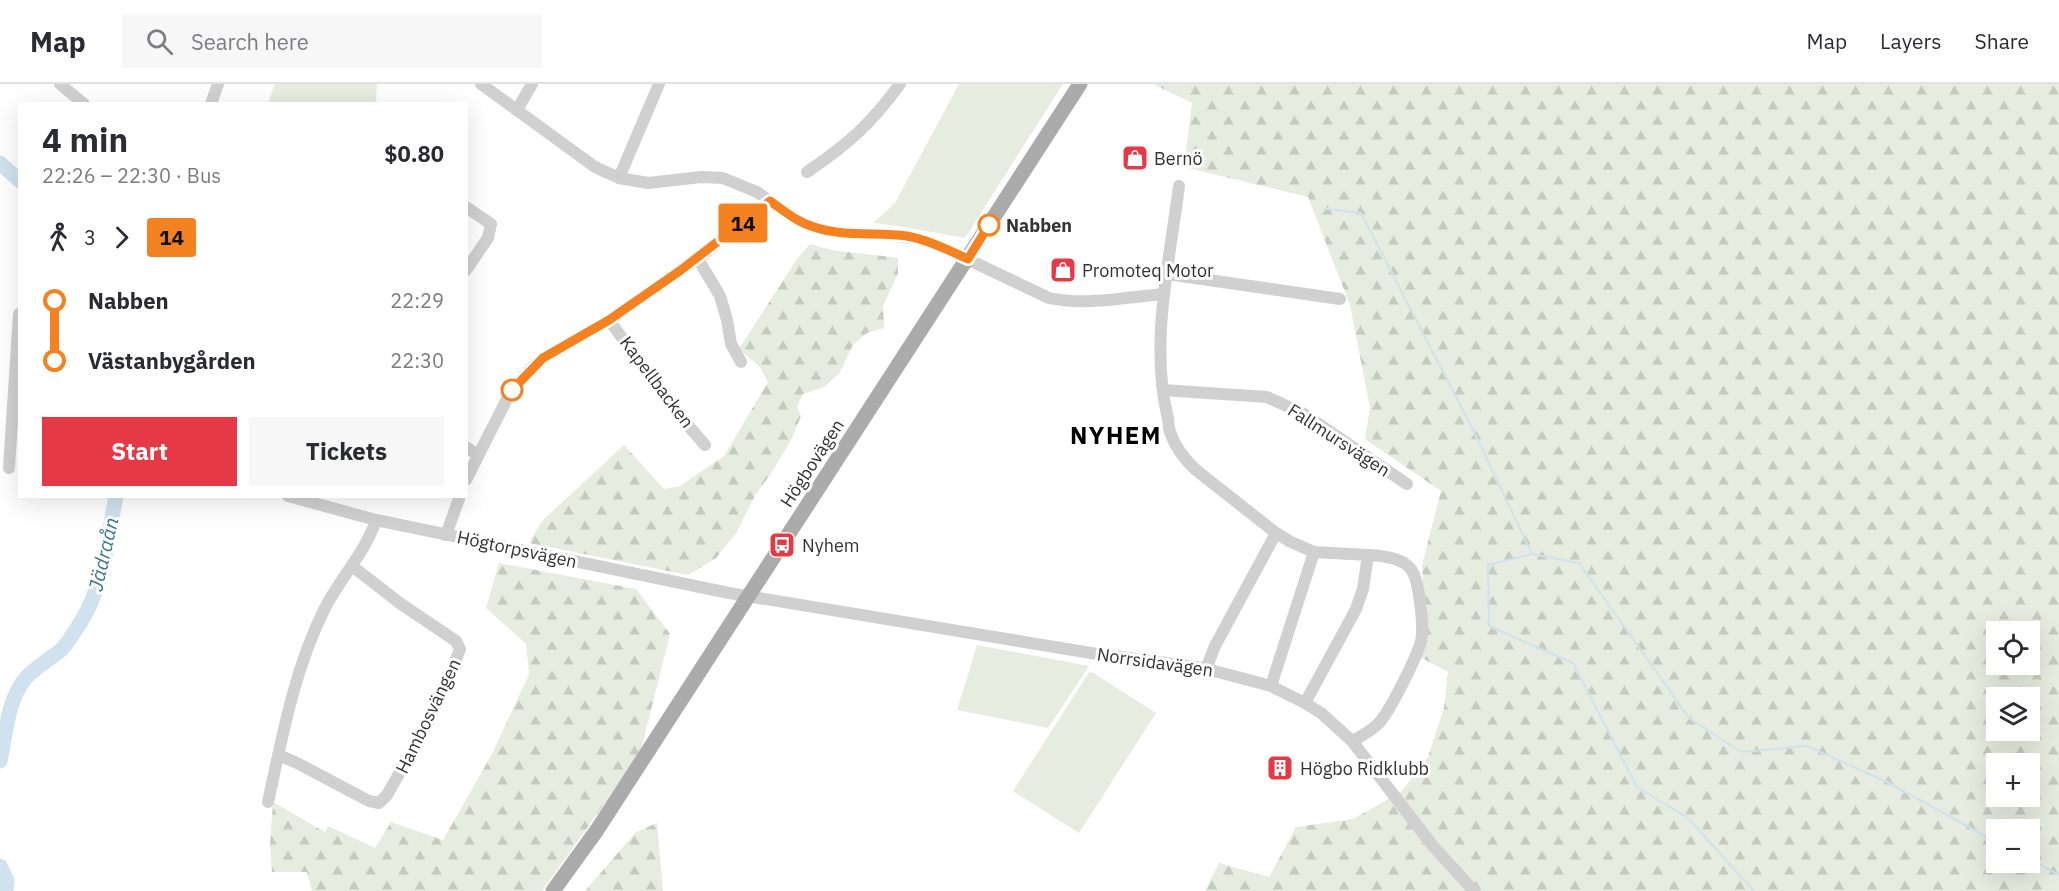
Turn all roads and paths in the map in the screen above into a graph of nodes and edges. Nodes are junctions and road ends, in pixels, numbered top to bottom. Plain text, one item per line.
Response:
1 (60, 84) edge
2 (218, 84) edge
3 (481, 84) edge
4 (532, 84) edge
5 (659, 84) edge
6 (900, 84) edge
7 (1080, 84) edge
8 (82, 102) edge
9 (212, 102) edge
10 (517, 110) junction
11 (807, 172) dead end
12 (619, 178) junction
13 (1179, 186) dead end
14 (770, 201) junction
15 (468, 208) edge
16 (698, 259) junction
17 (968, 259) junction
18 (468, 267) edge
19 (1167, 274) junction
20 (1164, 294) junction
21 (1340, 299) dead end
22 (609, 320) junction
23 (18, 331) edge
24 (741, 362) dead end
25 (1163, 390) junction
26 (705, 444) dead end
27 (468, 448) edge
28 (478, 455) junction
29 (10, 468) edge
30 (468, 476) edge
31 (1407, 484) dead end
32 (295, 498) edge
33 (459, 498) edge
34 (376, 520) junction
35 (1276, 533) junction
36 (446, 535) junction
37 (1314, 552) junction
38 (1368, 555) junction
39 (352, 566) junction
40 (748, 596) junction
41 (1206, 669) junction
42 (1270, 686) junction
43 (1305, 703) junction
44 (1352, 741) junction
45 (279, 755) junction
46 (268, 802) dead end
47 (553, 891) edge
48 (1474, 891) edge

1 - 8 street
2 - 9 street
3 - 10 street
4 - 10 street
5 - 12 street
6 - 11 street
7 - 17 main road, Högbovägen
10 - 12 street
12 - 14 street
13 - 19 street
14 - 16 street
14 - 17 street
15 - 18 street
16 - 22 street
16 - 24 street
17 - 20 street
17 - 40 main road, Högbovägen
19 - 20 street
19 - 21 street
20 - 25 street
22 - 26 street, Kapellbacken
22 - 28 street
23 - 29 street
25 - 31 street, Fallmursvägen
25 - 35 street
27 - 28 street
28 - 30 street
32 - 34 street, Högtorpsvägen
33 - 36 street
34 - 36 street, Högtorpsvägen
34 - 39 street
35 - 37 street
35 - 41 street
36 - 40 street, Högtorpsvägen
37 - 38 street
37 - 42 street
38 - 43 street
38 - 44 street
39 - 45 street
39 - 45 street, Hambosvängen
40 - 41 street, Norrsidavägen
40 - 47 main road, Högbovägen
41 - 42 street, Norrsidavägen
42 - 43 street, Norrsidavägen
43 - 44 street, Norrsidavägen
44 - 48 street, Norrsidavägen
45 - 46 street

